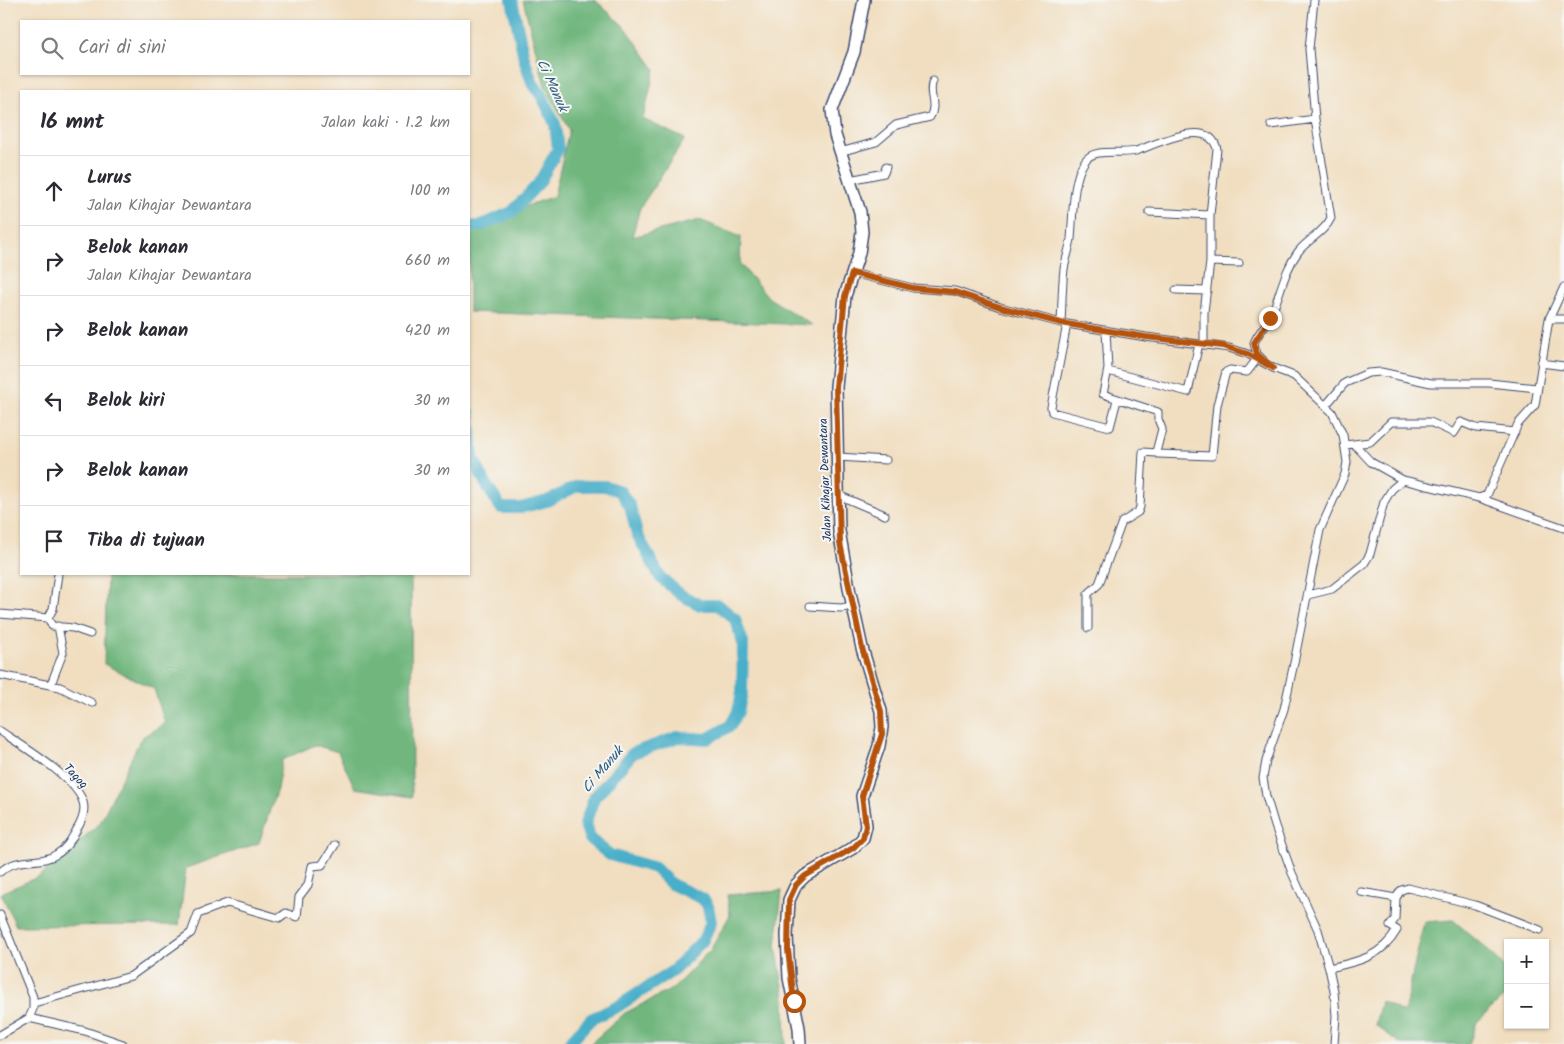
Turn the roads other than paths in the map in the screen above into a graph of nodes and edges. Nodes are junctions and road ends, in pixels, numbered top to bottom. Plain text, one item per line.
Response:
1 (864, 0) edge
2 (1314, 0) edge
3 (933, 81) dead end
4 (1315, 119) junction
5 (1271, 125) dead end
6 (840, 152) junction
7 (886, 167) dead end
8 (850, 180) junction
9 (1149, 212) dead end
10 (1210, 214) junction
11 (1210, 262) junction
12 (1240, 263) dead end
13 (852, 273) junction
14 (1564, 287) edge
15 (1176, 290) dead end
16 (1207, 291) junction
17 (1550, 319) junction
18 (1564, 319) edge
19 (1064, 323) junction
20 (1106, 330) junction
21 (1201, 344) junction
22 (1257, 359) junction
23 (1541, 363) junction
24 (1564, 366) edge
25 (1273, 368) junction
26 (1108, 372) junction
27 (1537, 388) junction
28 (1117, 400) junction
29 (1326, 405) junction
30 (1515, 432) junction
31 (1355, 445) junction
32 (1345, 446) junction
33 (1156, 454) junction
34 (838, 457) junction
35 (886, 460) dead end
36 (1403, 480) junction
37 (838, 495) junction
38 (1482, 498) junction
39 (885, 515) dead end
40 (1564, 528) edge
41 (58, 575) edge
42 (1308, 595) junction
43 (810, 606) dead end
44 (853, 606) junction
45 (0, 614) edge
46 (48, 618) junction
47 (58, 626) junction
48 (1088, 628) dead end
49 (90, 634) dead end
50 (0, 675) edge
51 (51, 684) junction
52 (92, 703) dead end
53 (0, 731) edge
54 (335, 845) dead end
55 (0, 872) edge
56 (1361, 892) dead end
57 (1396, 898) junction
58 (0, 915) edge
59 (1540, 930) dead end
60 (1329, 968) junction
61 (34, 1003) junction
62 (29, 1018) junction
63 (0, 1035) edge
64 (123, 1044) edge
65 (800, 1044) edge
66 (1334, 1044) edge

1 - 6 main road, Jalan Kihajar Dewantara
2 - 4 street
3 - 6 street
4 - 5 street
4 - 25 street
6 - 8 main road, Jalan Kihajar Dewantara
7 - 8 street
8 - 13 main road, Jalan Kihajar Dewantara
9 - 10 street
10 - 11 street
10 - 19 street
11 - 12 street
11 - 16 street
13 - 19 street
13 - 34 main road, Jalan Kihajar Dewantara
14 - 17 street
15 - 16 street
16 - 21 street
17 - 18 street
17 - 23 street
19 - 20 street
19 - 28 street
20 - 21 street
20 - 26 street
21 - 22 street
21 - 26 street
22 - 25 street
22 - 33 street
23 - 24 street
23 - 27 street
25 - 29 street
26 - 28 street
27 - 29 street
27 - 30 street
28 - 33 street
29 - 32 street
30 - 31 street
30 - 38 street
31 - 32 street
31 - 36 street
32 - 42 street
33 - 48 street
34 - 35 street
34 - 37 main road, Jalan Kihajar Dewantara
36 - 38 street
36 - 42 street
37 - 39 street
37 - 44 main road, Jalan Kihajar Dewantara
38 - 40 street
41 - 46 street
42 - 60 street
43 - 44 street
44 - 65 main road, Jalan Kihajar Dewantara
45 - 46 street
46 - 47 street
47 - 49 street
47 - 51 street
50 - 51 street
51 - 52 street
53 - 55 street, Tagog
54 - 61 street
56 - 57 street
57 - 59 street
57 - 60 street
58 - 61 street
60 - 66 street
61 - 62 street
62 - 63 street
62 - 64 street

